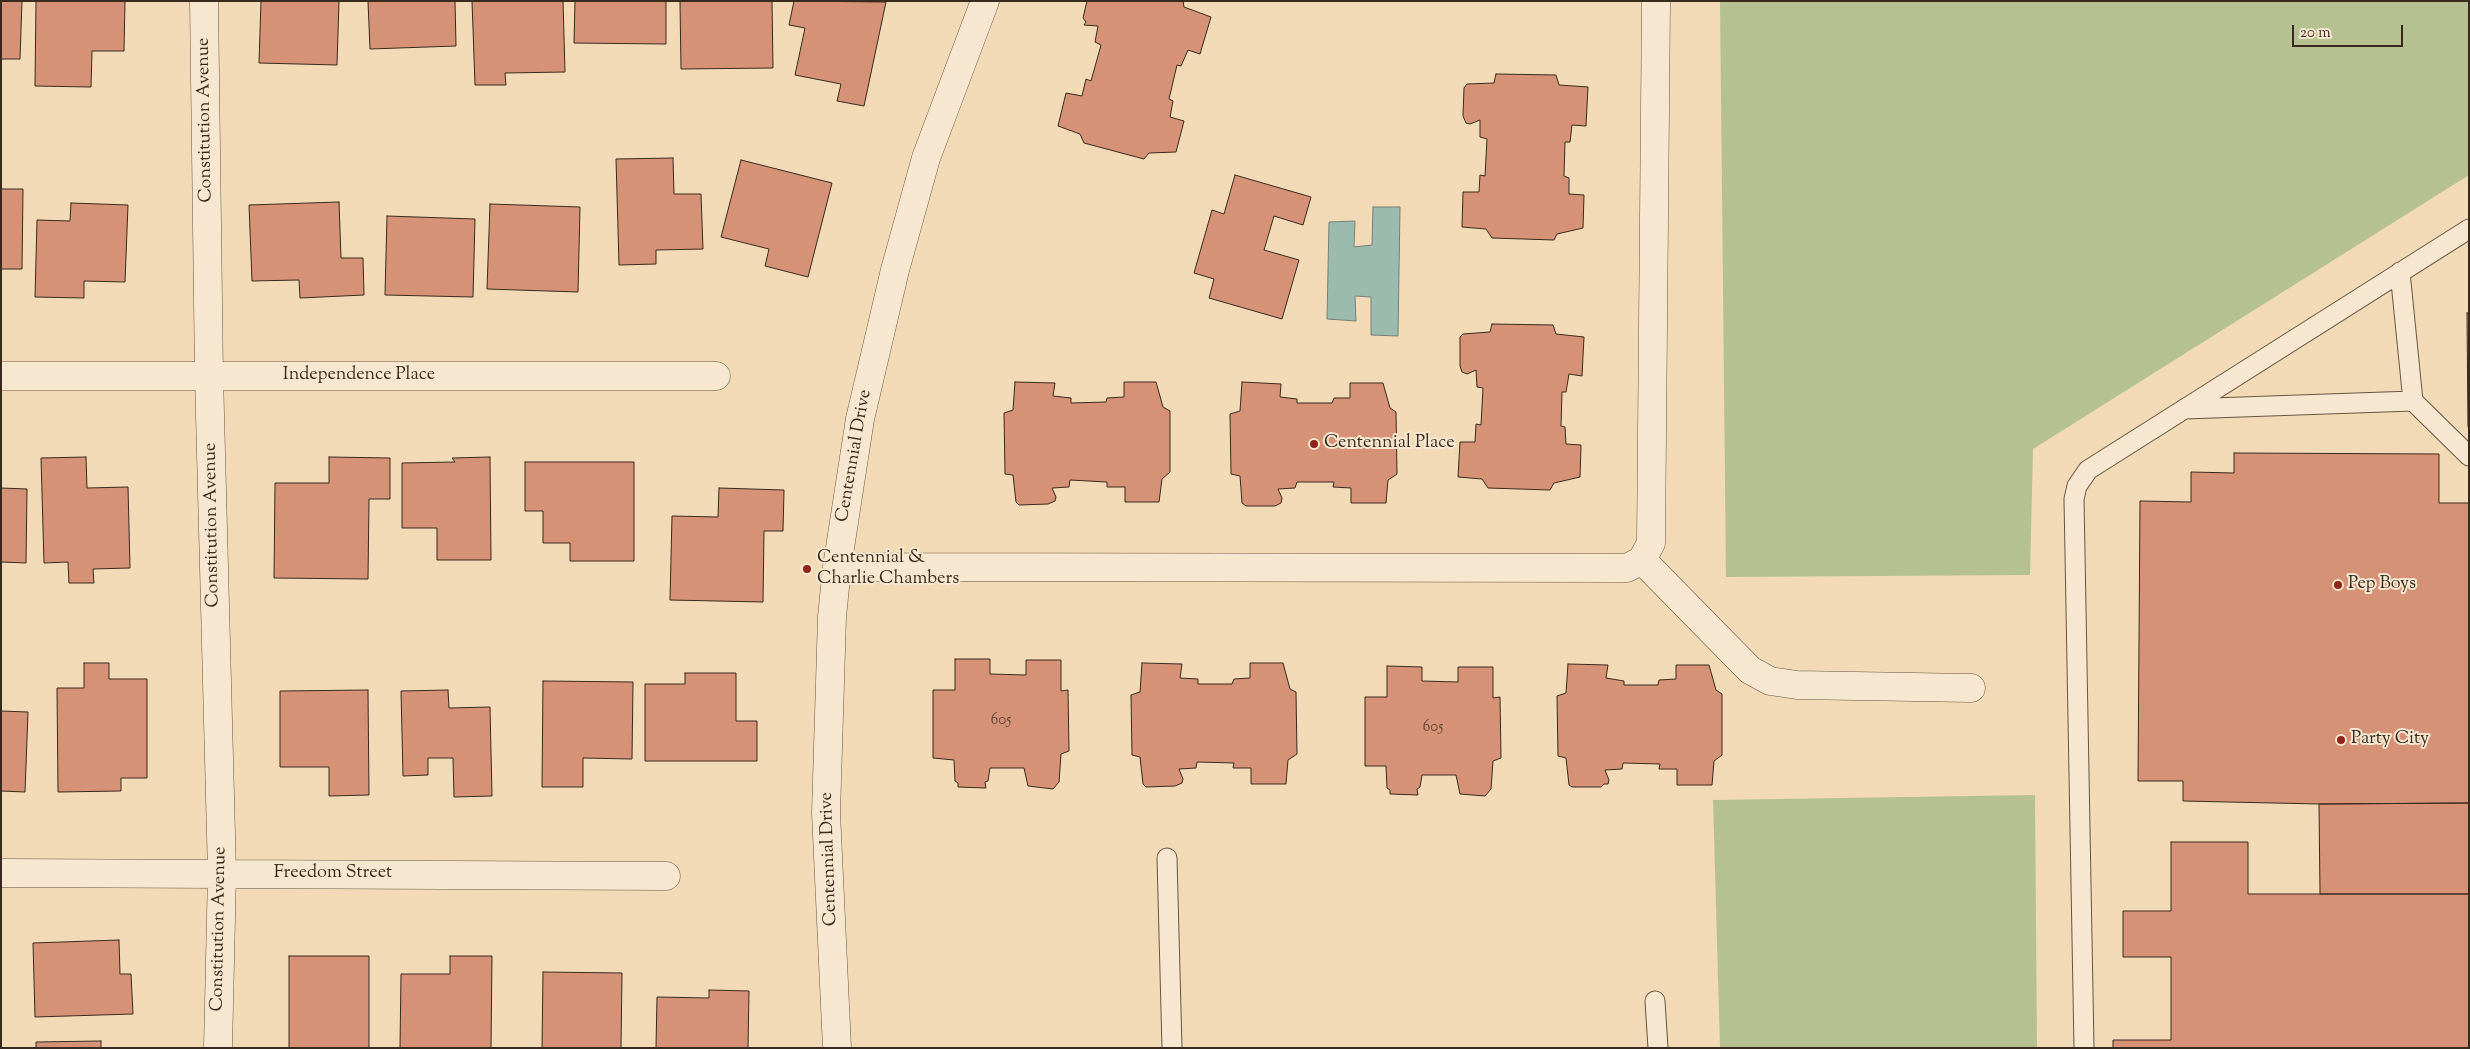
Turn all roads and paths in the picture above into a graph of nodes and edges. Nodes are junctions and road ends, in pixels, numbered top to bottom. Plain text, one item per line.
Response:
1 (204, 1) edge
2 (985, 1) edge
3 (1656, 1) edge
4 (2469, 229) edge
5 (2400, 272) junction
6 (1, 376) edge
7 (209, 376) junction
8 (716, 376) dead end
9 (2413, 402) junction
10 (2184, 409) junction
11 (2469, 456) edge
12 (1642, 560) junction
13 (837, 567) junction
14 (1971, 688) dead end
15 (1167, 858) dead end
16 (1, 873) edge
17 (222, 873) junction
18 (666, 876) dead end
19 (1656, 1001) dead end
20 (218, 1048) edge
21 (837, 1048) edge
22 (1172, 1048) edge
23 (1658, 1048) edge
24 (2084, 1048) edge

1 - 7 street, Constitution Avenue
2 - 13 street, Centennial Drive
3 - 12 street
4 - 5 lane
5 - 9 lane
5 - 10 lane
6 - 7 street, Independence Place
7 - 8 street, Independence Place
7 - 17 street, Constitution Avenue
9 - 10 lane
9 - 11 lane
10 - 24 lane
12 - 13 street
12 - 14 street
13 - 21 street, Centennial Drive
15 - 22 lane
16 - 17 street, Freedom Street
17 - 18 street, Freedom Street
17 - 20 street, Constitution Avenue
19 - 23 lane

